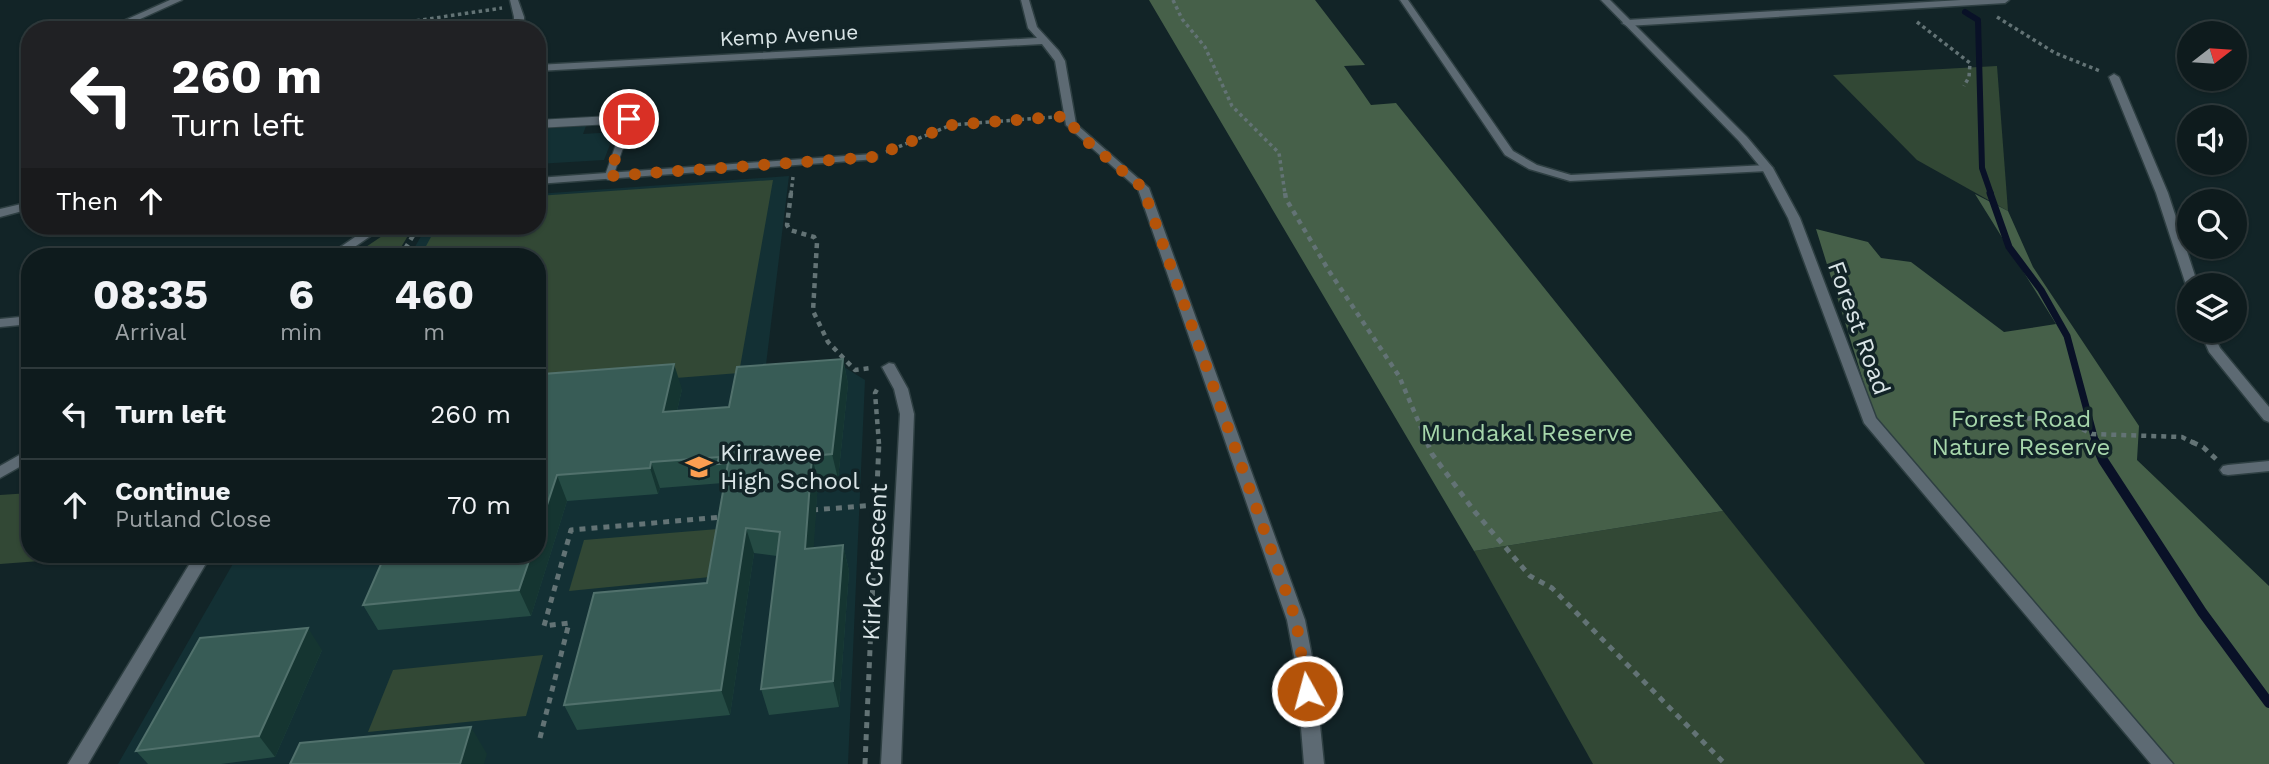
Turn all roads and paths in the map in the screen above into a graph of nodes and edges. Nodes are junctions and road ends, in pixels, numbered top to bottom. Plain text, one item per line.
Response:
1 (178, 0) edge
2 (1025, 0) edge
3 (1173, 0) edge
4 (1404, 0) edge
5 (1605, 0) edge
6 (2005, 0) edge
7 (1973, 2) edge
8 (515, 3) edge
9 (1896, 7) junction
10 (128, 21) edge
11 (408, 21) edge
12 (518, 21) edge
13 (1627, 23) junction
14 (1044, 41) junction
15 (546, 68) edge
16 (2114, 76) joint
17 (1964, 86) dead end
18 (1068, 116) junction
19 (546, 124) edge
20 (873, 157) joint
21 (794, 163) junction
22 (1767, 168) junction
23 (609, 176) junction
24 (546, 180) edge
25 (21, 207) edge
26 (0, 213) edge
27 (365, 235) edge
28 (346, 248) edge
29 (2188, 273) edge
30 (21, 321) edge
31 (0, 323) edge
32 (2211, 343) edge
33 (889, 367) junction
34 (2269, 417) edge
35 (2027, 419) dead end
36 (21, 460) edge
37 (2269, 466) edge
38 (2228, 470) joint
39 (0, 473) edge
40 (877, 505) junction
41 (808, 510) edge
42 (725, 517) edge
43 (198, 563) edge
44 (540, 738) dead end
45 (78, 764) edge
46 (865, 764) edge
47 (891, 764) edge
48 (1314, 764) edge
49 (1725, 764) edge
50 (2163, 764) edge

1 - 10 street
2 - 14 street
3 - 49 path
4 - 22 street
5 - 13 street, Forest Road
6 - 7 street
7 - 9 street
7 - 16 path
8 - 11 path
8 - 12 street
9 - 13 street
9 - 17 path
13 - 22 street, Forest Road
14 - 15 street, Kemp Avenue
14 - 18 street
16 - 29 street
18 - 20 path
18 - 48 street
19 - 23 lane
20 - 21 street
21 - 23 street
21 - 33 path
22 - 50 street, Forest Road
23 - 24 street
25 - 26 street
27 - 28 street
30 - 31 street
32 - 34 street
33 - 40 path
33 - 47 street, Kirk Crescent
35 - 38 path
36 - 39 street
37 - 38 street
40 - 41 path
40 - 46 path
42 - 44 path
43 - 45 street

